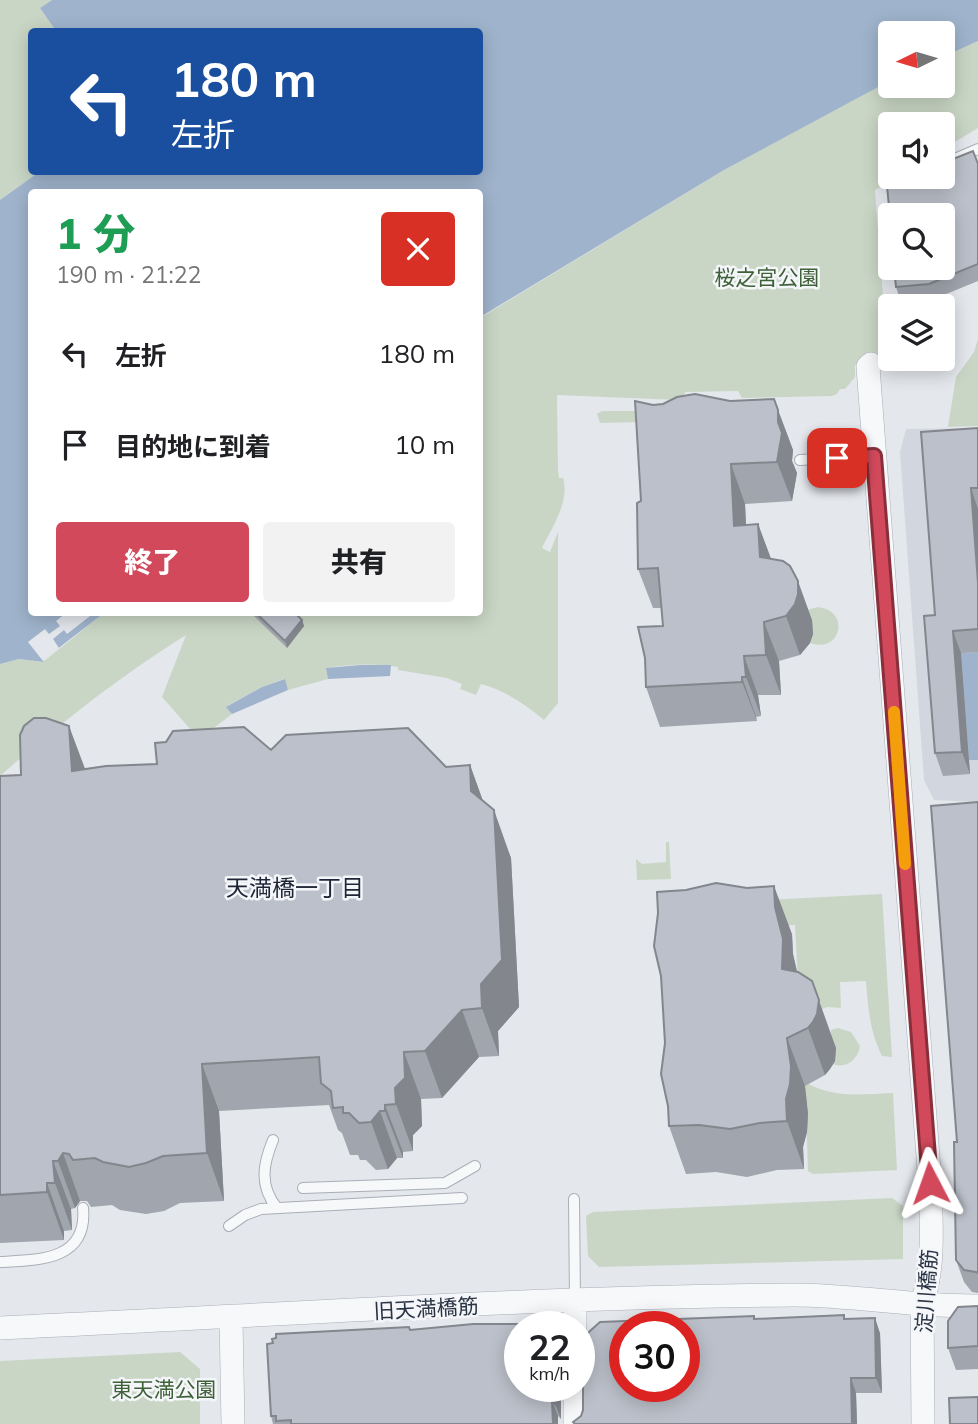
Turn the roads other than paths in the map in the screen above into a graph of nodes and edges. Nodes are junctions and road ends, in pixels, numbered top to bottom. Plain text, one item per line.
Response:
1 (978, 149) edge
2 (955, 159) edge
3 (871, 364) dead end
4 (874, 456) junction
5 (800, 460) dead end
6 (273, 1140) dead end
7 (475, 1166) dead end
8 (303, 1188) dead end
9 (462, 1198) dead end
10 (574, 1199) dead end
11 (83, 1208) edge
12 (277, 1208) junction
13 (229, 1226) dead end
14 (0, 1262) edge
15 (575, 1301) junction
16 (922, 1303) junction
17 (978, 1306) edge
18 (575, 1311) edge
19 (231, 1318) junction
20 (0, 1328) edge
21 (575, 1402) edge
22 (233, 1424) edge
23 (575, 1424) edge
24 (923, 1424) edge

1 - 2 lane
3 - 4 street, 淀川橋筋
4 - 5 lane
4 - 16 street, 淀川橋筋
6 - 12 lane
7 - 8 lane
9 - 12 lane
10 - 15 lane
11 - 14 lane
12 - 13 lane
15 - 16 street, 旧天満橋筋
15 - 18 street
15 - 19 street, 旧天満橋筋
16 - 17 street, 旧天満橋筋
16 - 24 street, 淀川橋筋
19 - 20 street, 旧天満橋筋
19 - 22 street
21 - 23 street

